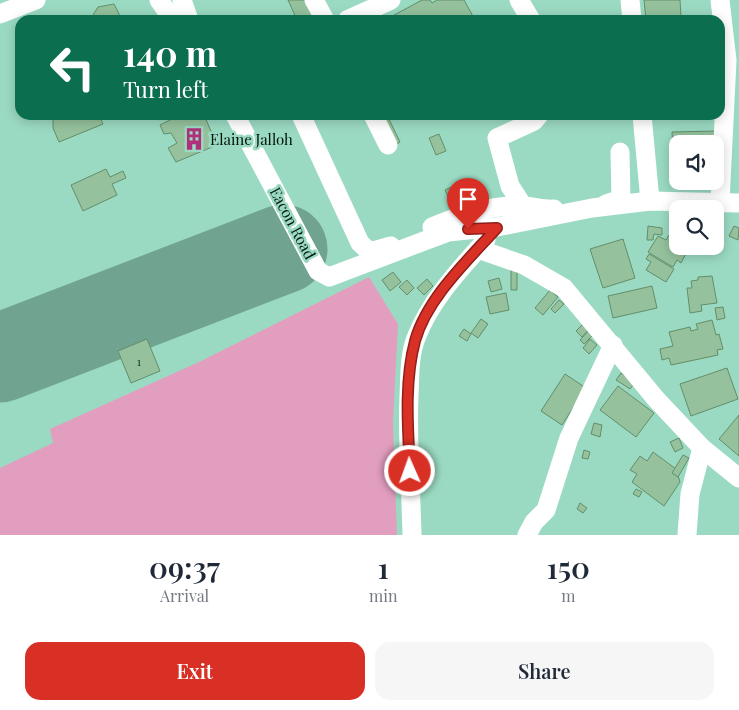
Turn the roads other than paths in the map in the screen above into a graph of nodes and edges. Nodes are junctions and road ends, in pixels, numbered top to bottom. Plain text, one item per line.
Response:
1 (36, 0) edge
2 (158, 0) edge
3 (182, 0) edge
4 (314, 0) edge
5 (391, 0) edge
6 (519, 0) edge
7 (630, 0) edge
8 (720, 0) edge
9 (0, 14) edge
10 (169, 15) edge
11 (187, 15) edge
12 (322, 15) edge
13 (358, 15) edge
14 (527, 15) edge
15 (632, 15) edge
16 (722, 15) edge
17 (725, 43) edge
18 (725, 101) edge
19 (238, 120) edge
20 (303, 120) edge
21 (376, 120) edge
22 (535, 120) edge
23 (642, 120) edge
24 (724, 120) edge
25 (388, 145) dead end
26 (620, 152) dead end
27 (720, 200) edge
28 (650, 201) junction
29 (669, 201) edge
30 (724, 202) edge
31 (739, 203) edge
32 (523, 206) junction
33 (497, 228) junction
34 (478, 249) junction
35 (370, 257) junction
36 (613, 345) junction
37 (702, 448) junction
38 (739, 478) edge
39 (412, 535) edge
40 (527, 535) edge
41 (687, 535) edge

1 - 9 street
2 - 10 street
3 - 11 street
4 - 12 street
5 - 13 street
6 - 14 street
7 - 15 street
8 - 16 street
17 - 18 street
19 - 35 street, Eacon Road
20 - 35 street
21 - 25 street
22 - 32 street
23 - 28 street
24 - 27 street
26 - 32 street
28 - 29 street
28 - 33 street
30 - 31 street
32 - 35 street
33 - 34 street
33 - 35 street
34 - 36 street
34 - 39 street
36 - 37 street
36 - 40 street
37 - 38 street
37 - 41 street

